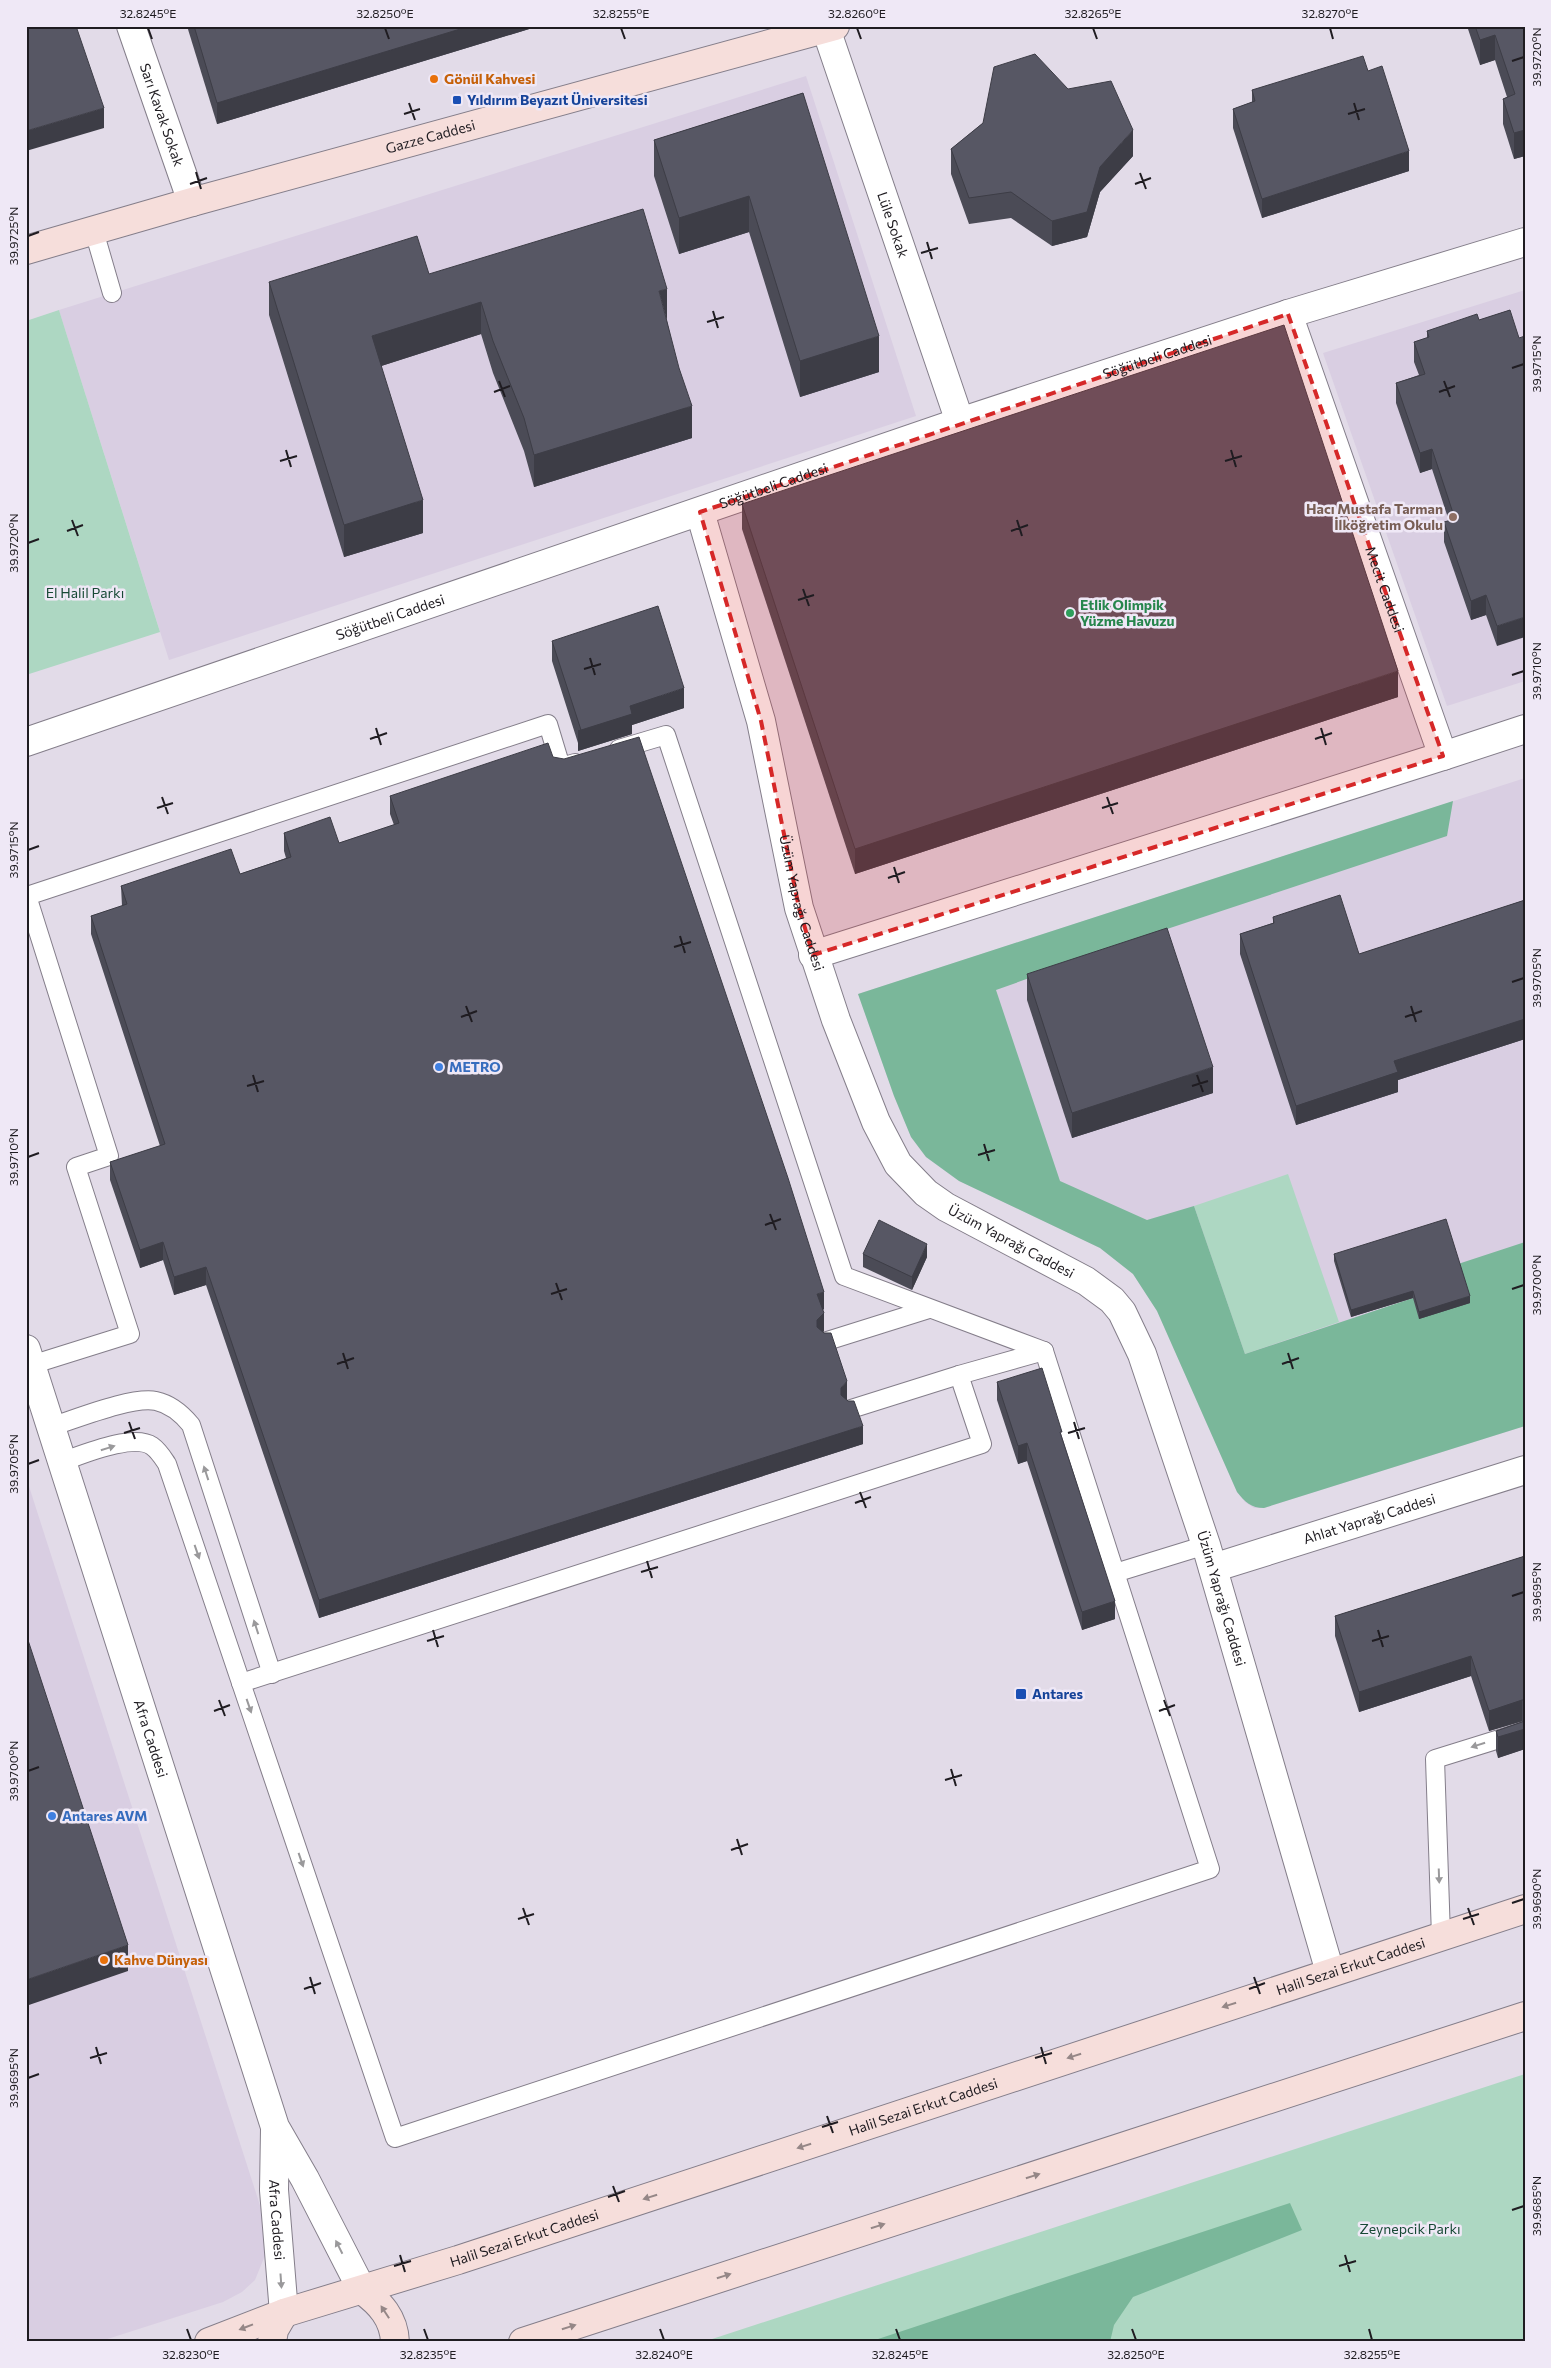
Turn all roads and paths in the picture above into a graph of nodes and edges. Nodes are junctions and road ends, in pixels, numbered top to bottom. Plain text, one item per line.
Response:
1 (131, 26) edge
2 (829, 27) edge
3 (192, 202) junction
4 (94, 231) junction
5 (1525, 242) edge
6 (26, 250) edge
7 (112, 293) dead end
8 (1288, 314) junction
9 (960, 422) junction
10 (700, 512) junction
11 (1525, 729) edge
12 (26, 742) edge
13 (1443, 756) junction
14 (813, 955) junction
15 (929, 1309) junction
16 (827, 1341) edge
17 (1044, 1351) junction
18 (29, 1357) edge
19 (959, 1375) junction
20 (851, 1409) edge
21 (50, 1427) junction
22 (61, 1462) junction
23 (1525, 1470) edge
24 (1210, 1557) junction
25 (1115, 1573) junction
26 (272, 1674) junction
27 (241, 1683) junction
28 (1525, 1731) edge
29 (1525, 1909) edge
30 (1441, 1936) junction
31 (1330, 1972) junction
32 (1525, 2016) edge
33 (274, 2127) junction
34 (362, 2290) junction
35 (284, 2313) junction
36 (209, 2342) edge
37 (272, 2342) edge
38 (395, 2342) edge
39 (523, 2342) edge

1 - 3 street, Sarı Kavak Sokak
2 - 3 main road, Gazze Caddesi
2 - 9 street, Lüle Sokak
3 - 4 main road, Gazze Caddesi
4 - 6 main road, Gazze Caddesi
4 - 7 lane
5 - 8 street, Söğütbeli Caddesi
8 - 9 street, Söğütbeli Caddesi
8 - 13 street, Mecit Caddesi
9 - 10 street, Söğütbeli Caddesi
10 - 12 street, Söğütbeli Caddesi
10 - 14 street, Üzüm Yaprağı Caddesi
11 - 13 street
13 - 14 street
14 - 24 street, Üzüm Yaprağı Caddesi
15 - 16 lane
15 - 17 lane
15 - 18 lane
17 - 19 lane
17 - 25 lane
18 - 21 street, Afra Caddesi
19 - 20 lane
19 - 26 lane
21 - 22 street, Afra Caddesi
26 -> 21 lane
22 -> 27 lane
22 - 33 street, Afra Caddesi
23 - 24 street, Ahlat Yaprağı Caddesi
24 - 25 lane
24 - 31 street, Üzüm Yaprağı Caddesi
27 -> 25 lane
26 - 27 lane
28 -> 30 lane
29 - 30 main road, Halil Sezai Erkut Caddesi
30 - 31 main road, Halil Sezai Erkut Caddesi
31 -> 34 main road, Halil Sezai Erkut Caddesi
39 -> 32 main road
34 -> 33 street, Afra Caddesi
33 -> 35 street, Afra Caddesi
34 - 35 main road, Halil Sezai Erkut Caddesi
38 -> 34 main road
35 -> 36 main road, Halil Sezai Erkut Caddesi
35 - 37 main road

